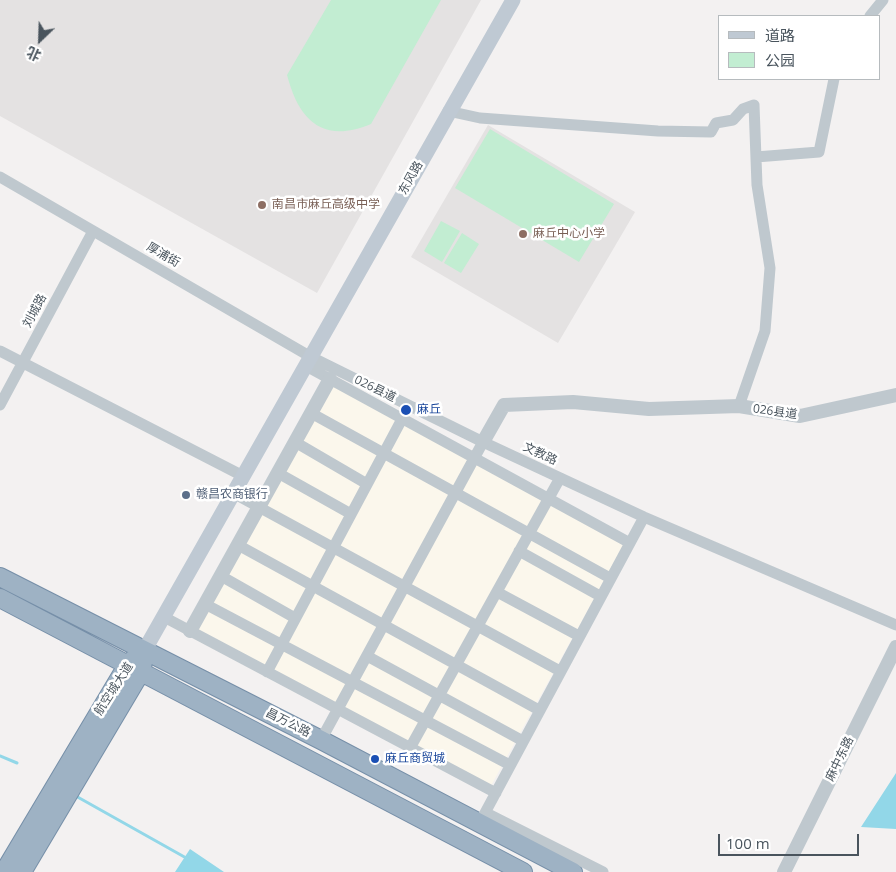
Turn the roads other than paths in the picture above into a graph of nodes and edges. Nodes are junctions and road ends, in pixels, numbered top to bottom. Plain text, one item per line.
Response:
1 (513, 0) edge
2 (883, 0) edge
3 (871, 15) edge
4 (834, 80) edge
5 (448, 112) junction
6 (756, 157) junction
7 (0, 177) edge
8 (93, 231) junction
9 (0, 351) edge
10 (309, 362) junction
11 (23, 363) junction
12 (330, 379) junction
13 (896, 395) edge
14 (0, 405) edge
15 (739, 406) junction
16 (311, 413) junction
17 (402, 419) junction
18 (295, 442) junction
19 (483, 442) junction
20 (384, 453) junction
21 (474, 459) junction
22 (278, 472) junction
23 (243, 476) junction
24 (560, 478) junction
25 (367, 484) junction
26 (234, 492) junction
27 (456, 493) junction
28 (548, 499) junction
29 (259, 507) junction
30 (351, 514) junction
31 (644, 517) junction
32 (529, 533) junction
33 (630, 543) junction
34 (238, 545) junction
35 (333, 548) junction
36 (519, 551) junction
37 (221, 576) junction
38 (0, 577) edge
39 (610, 578) junction
40 (312, 586) junction
41 (404, 587) junction
42 (497, 592) junction
43 (600, 596) junction
44 (0, 598) edge
45 (205, 604) junction
46 (164, 617) junction
47 (295, 618) junction
48 (383, 625) junction
49 (896, 625) edge
50 (478, 626) junction
51 (190, 631) junction
52 (579, 636) junction
53 (281, 644) junction
54 (896, 647) edge
55 (144, 651) junction
56 (366, 656) junction
57 (456, 665) junction
58 (135, 667) junction
59 (560, 671) junction
60 (266, 672) junction
61 (353, 682) junction
62 (439, 695) junction
63 (338, 709) junction
64 (539, 710) junction
65 (426, 720) junction
66 (322, 740) junction
67 (523, 740) junction
68 (410, 748) junction
69 (510, 765) junction
70 (496, 794) junction
71 (482, 818) junction
72 (4, 872) edge
73 (22, 872) edge
74 (523, 872) edge
75 (573, 872) edge
76 (603, 872) edge
77 (784, 872) edge

1 - 5 main road, 东风路
2 - 3 street
4 - 6 street
5 - 6 street
5 - 10 main road, 东风路
6 - 15 street
7 - 8 street, 厚浦街
8 - 10 street, 厚浦街
8 - 11 street, 刘城路
9 - 11 street
10 - 12 street
10 - 19 street, 026县道
10 - 23 main road
11 - 14 street, 刘城路
11 - 23 street
12 - 16 street
12 - 17 street
13 - 15 street, 026县道
15 - 19 street, 026县道
16 - 18 street
16 - 20 street
17 - 20 street
17 - 21 street
18 - 22 street
18 - 25 street
19 - 21 street
19 - 24 street, 文教路
20 - 25 street
20 - 27 street
21 - 27 street
21 - 28 street
22 - 29 street
22 - 30 street
23 - 26 main road
24 - 28 street
24 - 31 street, 文教路
25 - 30 street
26 - 29 street
26 - 46 main road
27 - 32 street
27 - 41 street
28 - 32 street
28 - 33 street
29 - 34 street
29 - 35 street
30 - 35 street
31 - 33 street
31 - 49 street, 文教路
32 - 36 street
32 - 39 street
33 - 39 street
34 - 37 street
34 - 40 street
35 - 40 street
35 - 41 street
36 - 42 street
36 - 43 street
37 - 45 street
37 - 47 street
38 - 55 highway, 昌万公路
39 - 43 street
40 - 47 street
40 - 48 street
41 - 48 street
41 - 50 street
42 - 50 street
42 - 52 street
43 - 52 street
44 - 58 highway, 昌万公路
45 - 51 street
45 - 53 street
46 - 51 street
46 - 55 main road
47 - 53 street
48 - 56 street
48 - 57 street
50 - 57 street
50 - 59 street
51 - 60 street
52 - 59 street
53 - 60 street
53 - 61 street
54 - 77 street, 麻中东路
55 - 58 highway, 航空城大道
55 - 66 highway, 昌万公路
56 - 61 street
56 - 62 street
57 - 62 street
57 - 64 street
58 - 72 highway, 航空城大道
58 - 73 highway, 航空城大道
58 - 74 highway, 昌万公路
59 - 64 street
60 - 63 street
61 - 63 street
61 - 65 street
62 - 65 street
62 - 67 street
63 - 66 street
63 - 68 street
64 - 67 street
65 - 68 street
65 - 69 street
66 - 71 highway, 昌万公路
67 - 69 street
68 - 70 street
69 - 70 street
70 - 71 street
71 - 75 highway, 昌万公路
71 - 76 street

